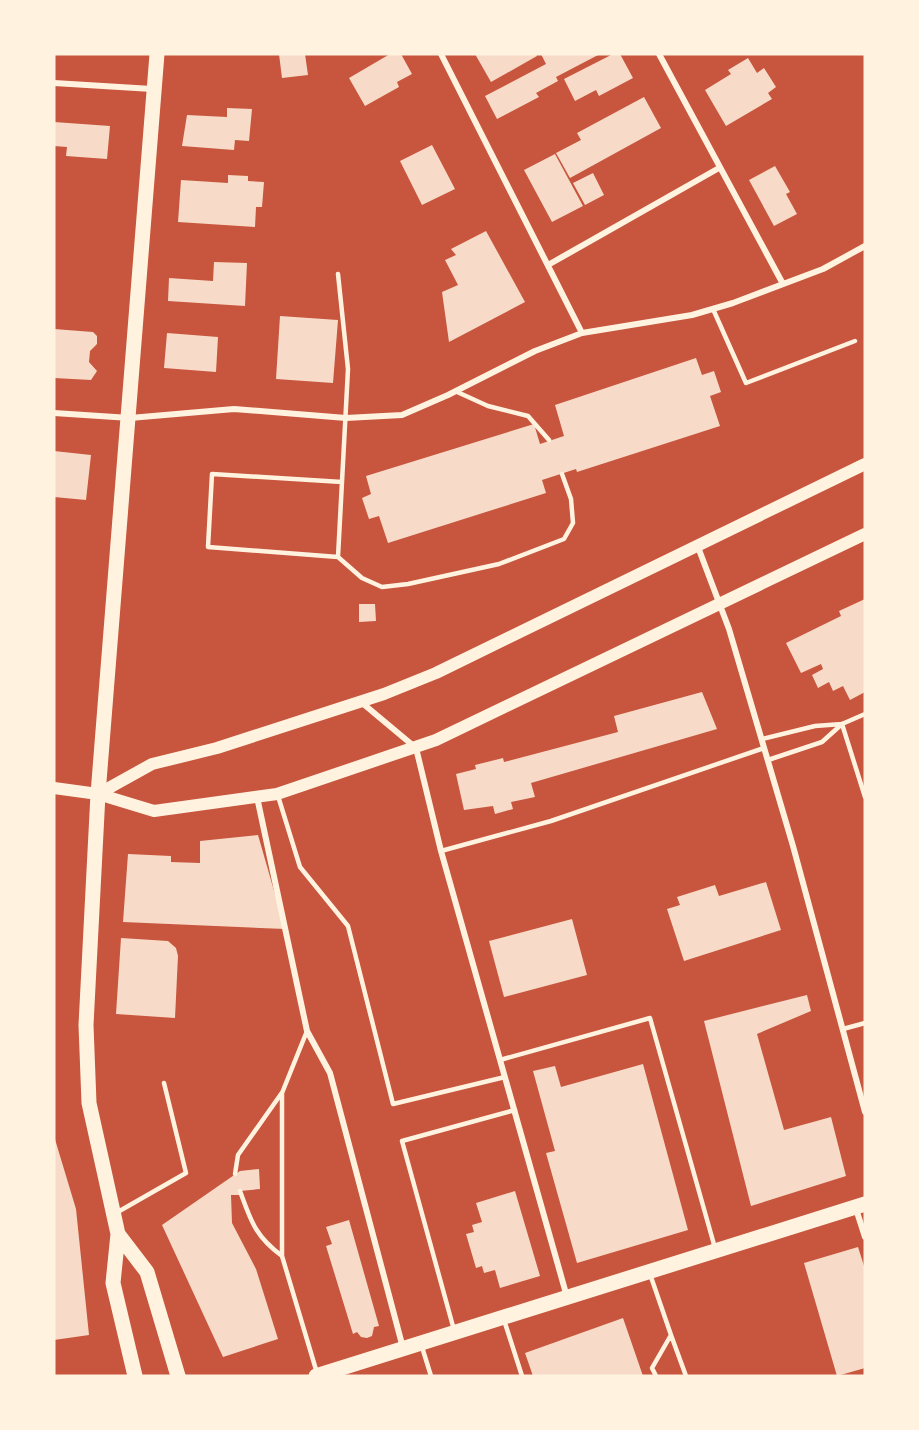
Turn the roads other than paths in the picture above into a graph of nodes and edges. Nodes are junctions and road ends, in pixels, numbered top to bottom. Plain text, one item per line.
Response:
1 (157, 54) edge
2 (441, 54) edge
3 (659, 54) edge
4 (54, 83) edge
5 (154, 89) junction
6 (719, 168) junction
7 (865, 246) edge
8 (548, 265) junction
9 (338, 274) dead end
10 (783, 284) junction
11 (713, 309) junction
12 (582, 333) junction
13 (855, 341) dead end
14 (455, 391) junction
15 (54, 413) edge
16 (129, 418) junction
17 (346, 418) junction
18 (549, 440) dead end
19 (865, 464) edge
20 (562, 474) dead end
21 (342, 482) junction
22 (865, 534) edge
23 (698, 547) junction
24 (338, 557) junction
25 (721, 602) junction
26 (360, 701) junction
27 (865, 714) edge
28 (842, 724) junction
29 (762, 739) junction
30 (416, 748) junction
31 (764, 748) junction
32 (768, 760) junction
33 (54, 788) edge
34 (98, 794) junction
35 (277, 794) junction
36 (257, 797) junction
37 (865, 797) edge
38 (441, 851) junction
39 (865, 1023) edge
40 (843, 1029) junction
41 (307, 1031) junction
42 (500, 1060) junction
43 (505, 1077) junction
44 (164, 1083) dead end
45 (282, 1093) junction
46 (514, 1110) junction
47 (865, 1112) edge
48 (236, 1174) dead end
49 (240, 1191) dead end
50 (860, 1205) edge
51 (113, 1214) junction
52 (118, 1234) junction
53 (865, 1237) edge
54 (715, 1251) junction
55 (282, 1256) junction
56 (650, 1272) junction
57 (567, 1297) junction
58 (503, 1318) junction
59 (455, 1332) junction
60 (671, 1335) junction
61 (421, 1343) junction
62 (403, 1349) junction
63 (135, 1376) edge
64 (178, 1376) edge
65 (317, 1376) edge
66 (431, 1376) edge
67 (522, 1376) edge
68 (656, 1376) edge
69 (686, 1376) edge

1 - 5 main road
2 - 8 street
3 - 6 street
4 - 5 street
5 - 16 main road
6 - 8 street
6 - 10 street
7 - 10 street
8 - 12 street
9 - 17 lane
10 - 11 street
11 - 12 street
11 - 13 lane
12 - 14 street
14 - 17 street
14 - 18 lane
15 - 16 street
16 - 17 street
16 - 34 main road
17 - 21 lane
19 - 23 main road
20 - 24 lane
21 - 24 lane
21 - 24 lane
22 - 25 main road
23 - 25 street
23 - 26 main road
25 - 29 street
25 - 30 main road
26 - 30 street
26 - 34 main road
27 - 28 lane
28 - 29 lane
28 - 32 lane
28 - 37 lane
29 - 31 street
30 - 35 main road
30 - 38 street
31 - 32 street
31 - 38 lane
32 - 40 street
33 - 34 main road
34 - 36 main road
34 - 51 main road
35 - 36 main road
35 - 43 lane
36 - 41 street
38 - 42 street
39 - 40 lane
40 - 47 street
41 - 45 lane
41 - 62 street
42 - 43 street
42 - 54 lane
43 - 46 street
44 - 51 lane
45 - 48 lane
45 - 55 lane
46 - 57 street
46 - 59 lane
49 - 55 lane
50 - 53 street
50 - 54 main road
51 - 52 main road
52 - 63 main road
52 - 64 main road
54 - 56 main road
55 - 65 lane
56 - 57 main road
56 - 60 lane
57 - 58 main road
58 - 59 main road
58 - 67 lane
59 - 61 main road
60 - 68 lane
60 - 69 lane
61 - 62 main road
61 - 66 lane
62 - 65 main road

